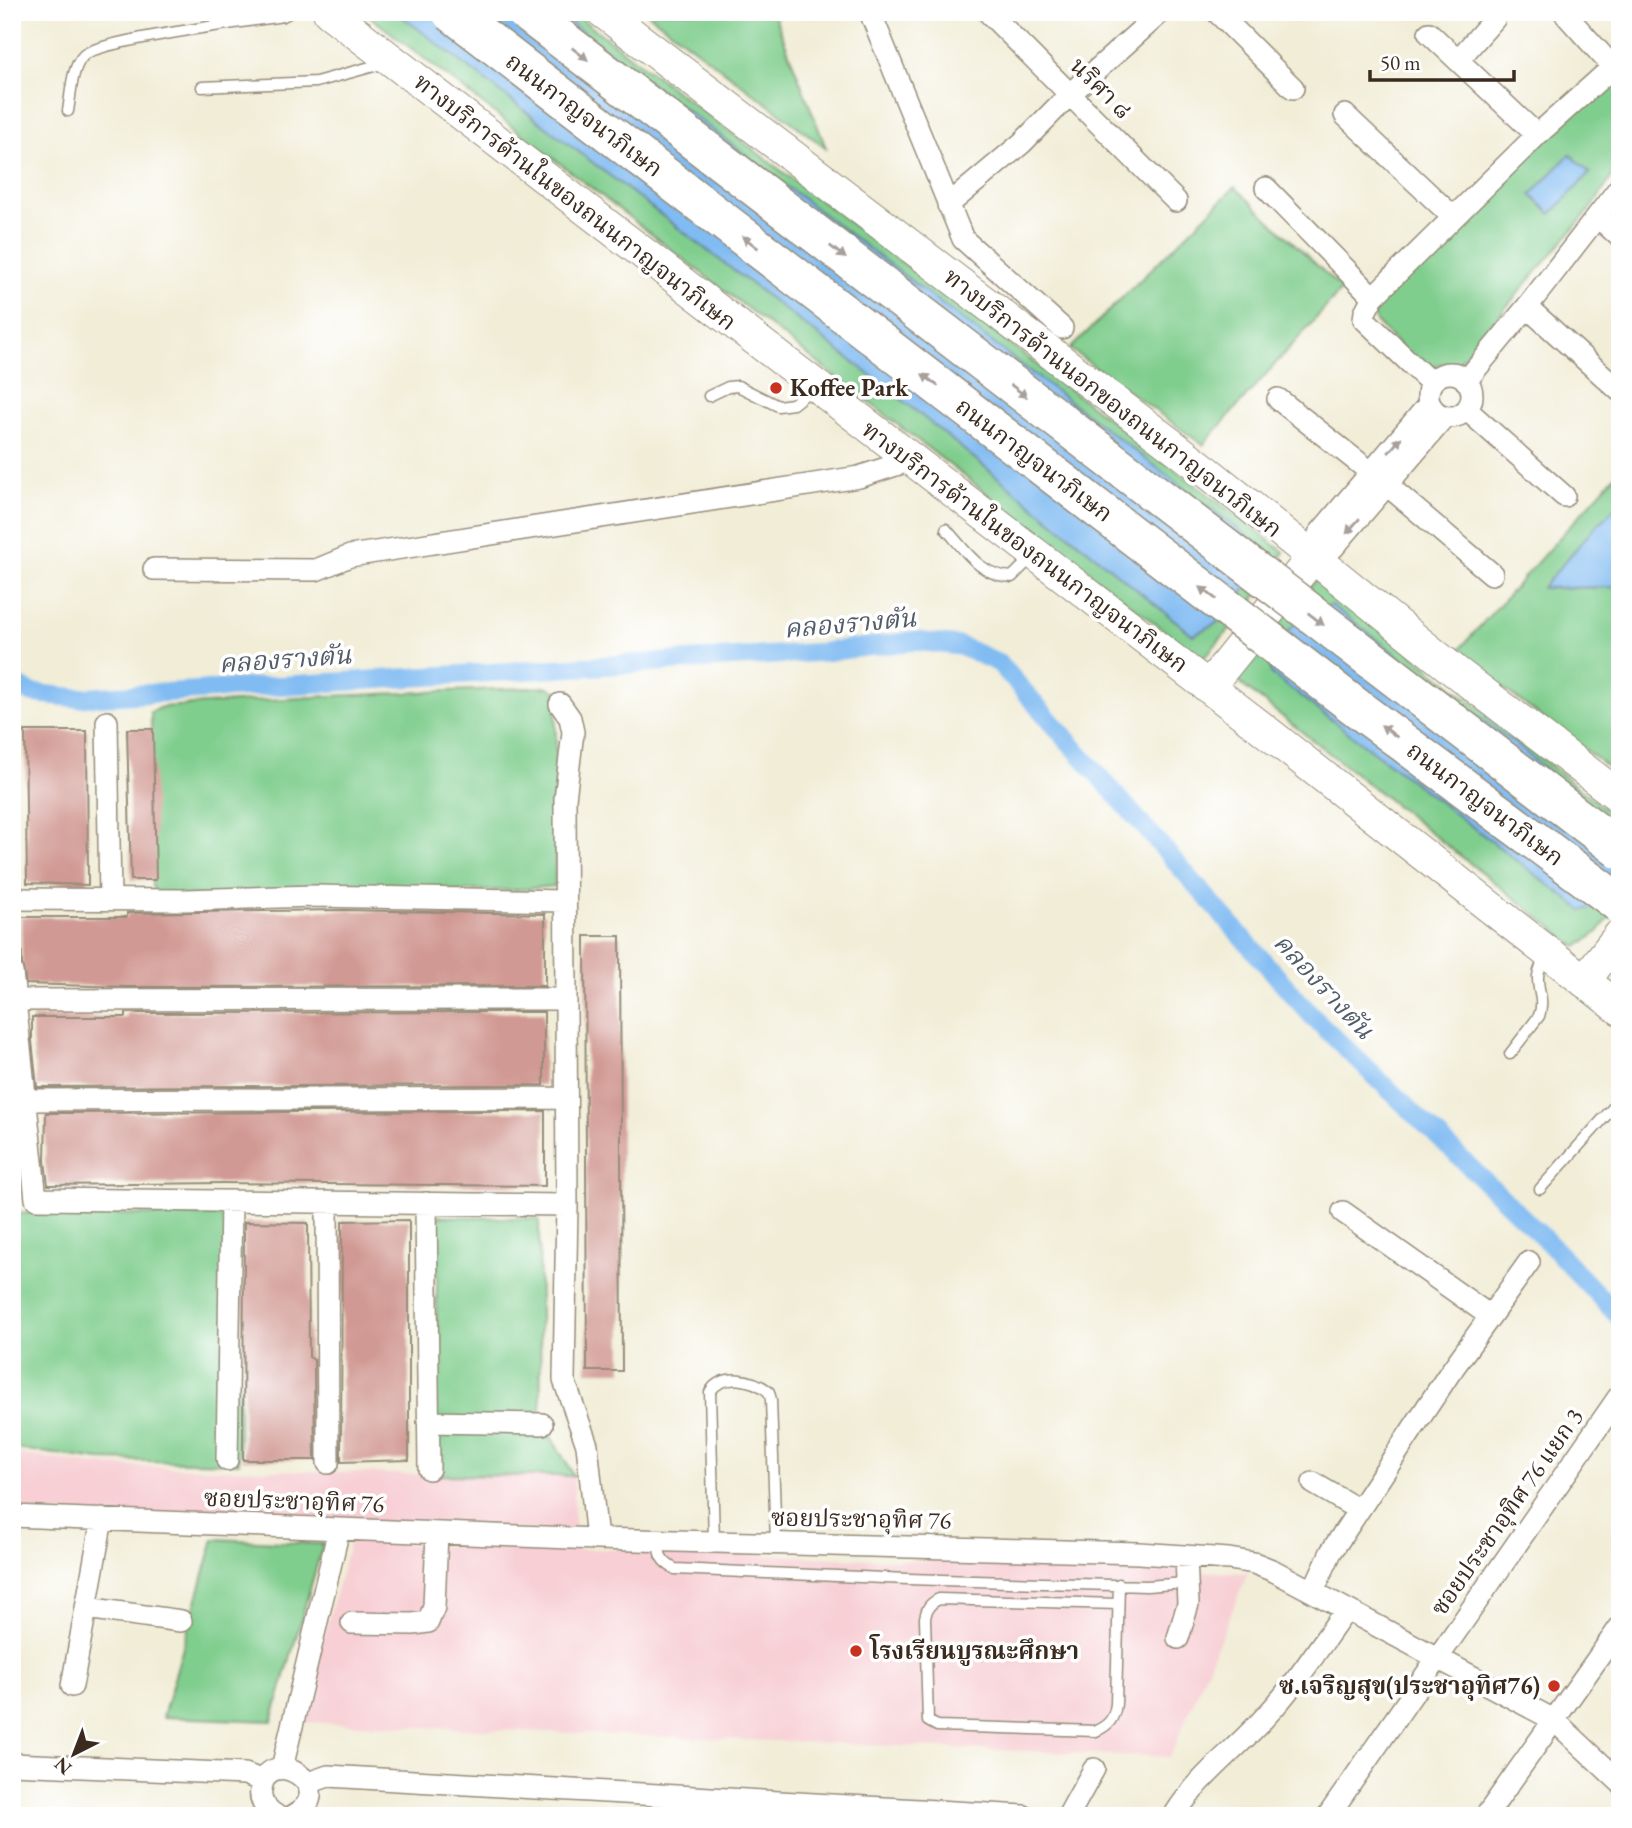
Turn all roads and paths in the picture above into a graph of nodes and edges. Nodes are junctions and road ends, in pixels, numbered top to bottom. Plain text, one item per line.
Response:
1 (291, 12) edge
2 (328, 12) edge
3 (451, 12) edge
4 (526, 12) edge
5 (603, 12) edge
6 (870, 12) edge
7 (988, 12) edge
8 (1161, 12) edge
9 (1217, 12) edge
10 (1566, 15) dead end
11 (1495, 18) dead end
12 (1429, 33) dead end
13 (1458, 60) junction
14 (392, 61) junction
15 (1616, 71) edge
16 (202, 87) dead end
17 (1293, 88) dead end
18 (1070, 94) junction
19 (68, 111) dead end
20 (1345, 115) dead end
21 (1536, 135) junction
22 (1620, 187) edge
23 (1266, 188) dead end
24 (1176, 201) dead end
25 (948, 205) junction
26 (1453, 217) junction
27 (1598, 217) junction
28 (1620, 237) edge
29 (1373, 297) junction
30 (1527, 307) junction
31 (1062, 328) dead end
32 (1466, 381) junction
33 (815, 386) junction
34 (1620, 391) edge
35 (709, 396) dead end
36 (1278, 399) dead end
37 (1435, 401) junction
38 (1467, 410) junction
39 (911, 460) junction
40 (1379, 479) junction
41 (1564, 496) dead end
42 (946, 529) dead end
43 (1034, 555) junction
44 (1312, 558) junction
45 (154, 569) dead end
46 (1492, 574) dead end
47 (1208, 687) junction
48 (560, 704) dead end
49 (107, 722) dead end
50 (1620, 797) edge
51 (1620, 850) edge
52 (12, 899) edge
53 (110, 899) junction
54 (565, 901) junction
55 (1620, 904) edge
56 (1620, 935) edge
57 (1547, 952) junction
58 (12, 972) edge
59 (1584, 981) junction
60 (15, 999) junction
61 (565, 999) junction
62 (1620, 1009) edge
63 (1510, 1054) dead end
64 (566, 1098) junction
65 (25, 1100) junction
66 (1620, 1100) edge
67 (1540, 1189) dead end
68 (231, 1201) junction
69 (327, 1202) junction
70 (426, 1203) junction
71 (567, 1205) junction
72 (1343, 1212) dead end
73 (1529, 1262) dead end
74 (1490, 1316) junction
75 (1620, 1395) edge
76 (428, 1422) junction
77 (542, 1424) dead end
78 (227, 1460) dead end
79 (328, 1463) dead end
80 (429, 1469) dead end
81 (1313, 1483) dead end
82 (1359, 1510) junction
83 (12, 1516) edge
84 (102, 1520) junction
85 (338, 1529) junction
86 (437, 1533) junction
87 (597, 1539) junction
88 (659, 1541) junction
89 (714, 1542) junction
90 (776, 1543) junction
91 (1186, 1556) junction
92 (1185, 1583) junction
93 (1119, 1584) junction
94 (1313, 1591) junction
95 (1118, 1604) junction
96 (86, 1608) junction
97 (1346, 1610) junction
98 (181, 1621) dead end
99 (352, 1623) dead end
100 (1620, 1627) edge
101 (1178, 1638) dead end
102 (1437, 1659) junction
103 (72, 1686) dead end
104 (1553, 1720) junction
105 (12, 1764) edge
106 (282, 1768) junction
107 (1094, 1769) dead end
108 (263, 1782) junction
109 (1620, 1782) edge
110 (308, 1783) junction
111 (750, 1808) edge
112 (277, 1816) edge
113 (293, 1816) edge
114 (1024, 1816) edge
115 (1068, 1816) edge
116 (1174, 1816) edge
117 (1328, 1816) edge
118 (1486, 1816) edge

1 - 19 lane
2 - 14 main road, ทางบริการด้านในของถนนกาญจนาภิเษก
55 -> 3 highway, ถนนกาญจนาภิเษก, bridge
4 -> 51 highway, ถนนกาญจนาภิเษก, bridge
5 - 44 main road, ทางบริการด้านนอกของถนนกาญจนาภิเษก
6 - 25 street
7 - 18 street, นริศา ๘
8 - 18 street
9 - 17 street
10 - 15 street
11 - 13 street
12 - 13 street
13 - 21 street
14 - 16 lane
14 - 33 main road, ทางบริการด้านในของถนนกาญจนาภิเษก
15 - 21 street
18 - 24 street, นริศา ๘
18 - 25 street
20 - 26 street
21 - 26 street
22 - 27 street
23 - 29 street
25 - 31 street
26 - 29 street
27 - 28 street
27 - 30 street
29 - 37 street
30 - 32 street
30 - 34 street
32 - 37 street
32 - 38 street
33 - 35 lane
33 - 39 main road, ทางบริการด้านในของถนนกาญจนาภิเษก
36 - 40 street
37 - 38 street
37 - 40 street
38 - 41 street
39 - 43 main road, ทางบริการด้านในของถนนกาญจนาภิเษก
39 - 45 street
40 - 44 street
40 - 46 street
42 - 43 lane
43 - 47 main road, ทางบริการด้านในของถนนกาญจนาภิเษก
44 - 47 main road
44 - 50 main road, ทางบริการด้านนอกของถนนกาญจนาภิเษก
47 - 57 main road, ทางบริการด้านในของถนนกาญจนาภิเษก
48 - 54 street
49 - 53 street
52 - 53 street
53 - 54 street
54 - 61 street
56 - 59 main road
57 - 59 main road, ทางบริการด้านในของถนนกาญจนาภิเษก
57 - 63 lane
58 - 60 street
59 - 62 main road, ทางบริการด้านในของถนนกาญจนาภิเษก
60 - 61 street
60 - 65 street
61 - 64 street
64 - 65 street
64 - 71 street
65 - 68 street
66 - 67 lane
68 - 69 street
68 - 78 street
69 - 70 street
69 - 79 street
70 - 71 street
70 - 76 street
71 - 87 street
72 - 74 street
73 - 74 street
74 - 82 street
75 - 102 street, ซอยประชาอุทิศ 76 แยก 3
76 - 77 street
76 - 80 street
81 - 82 street
82 - 94 street
83 - 84 street, ซอยประชาอุทิศ 76
84 - 85 street, ซอยประชาอุทิศ 76
84 - 96 street
85 - 86 street, ซอยประชาอุทิศ 76
85 - 106 street
86 - 87 street, ซอยประชาอุทิศ 76
86 - 99 street
87 - 88 street, ซอยประชาอุทิศ 76
88 - 89 street, ซอยประชาอุทิศ 76
88 - 93 lane
89 - 90 street, ซอยประชาอุทิศ 76
89 - 90 lane
90 - 91 street, ซอยประชาอุทิศ 76
91 - 92 street
91 - 94 street, ซอยประชาอุทิศ 76
92 - 93 lane
92 - 101 street
93 - 95 lane
94 - 97 street, ซอยประชาอุทิศ 76
95 - 95 lane
96 - 98 street
96 - 103 street
97 - 102 street, ซอยประชาอุทิศ 76
97 - 116 street
100 - 104 street
102 - 104 street, ซอยประชาอุทิศ 76
102 - 117 street, ซอยประชาอุทิศ 76 แยก 3
104 - 109 street, ซอยประชาอุทิศ 76
104 - 118 street
105 - 108 street
106 - 108 street
106 - 110 street
107 - 115 street
108 - 112 street
110 - 111 street
110 - 113 street
111 - 114 street

